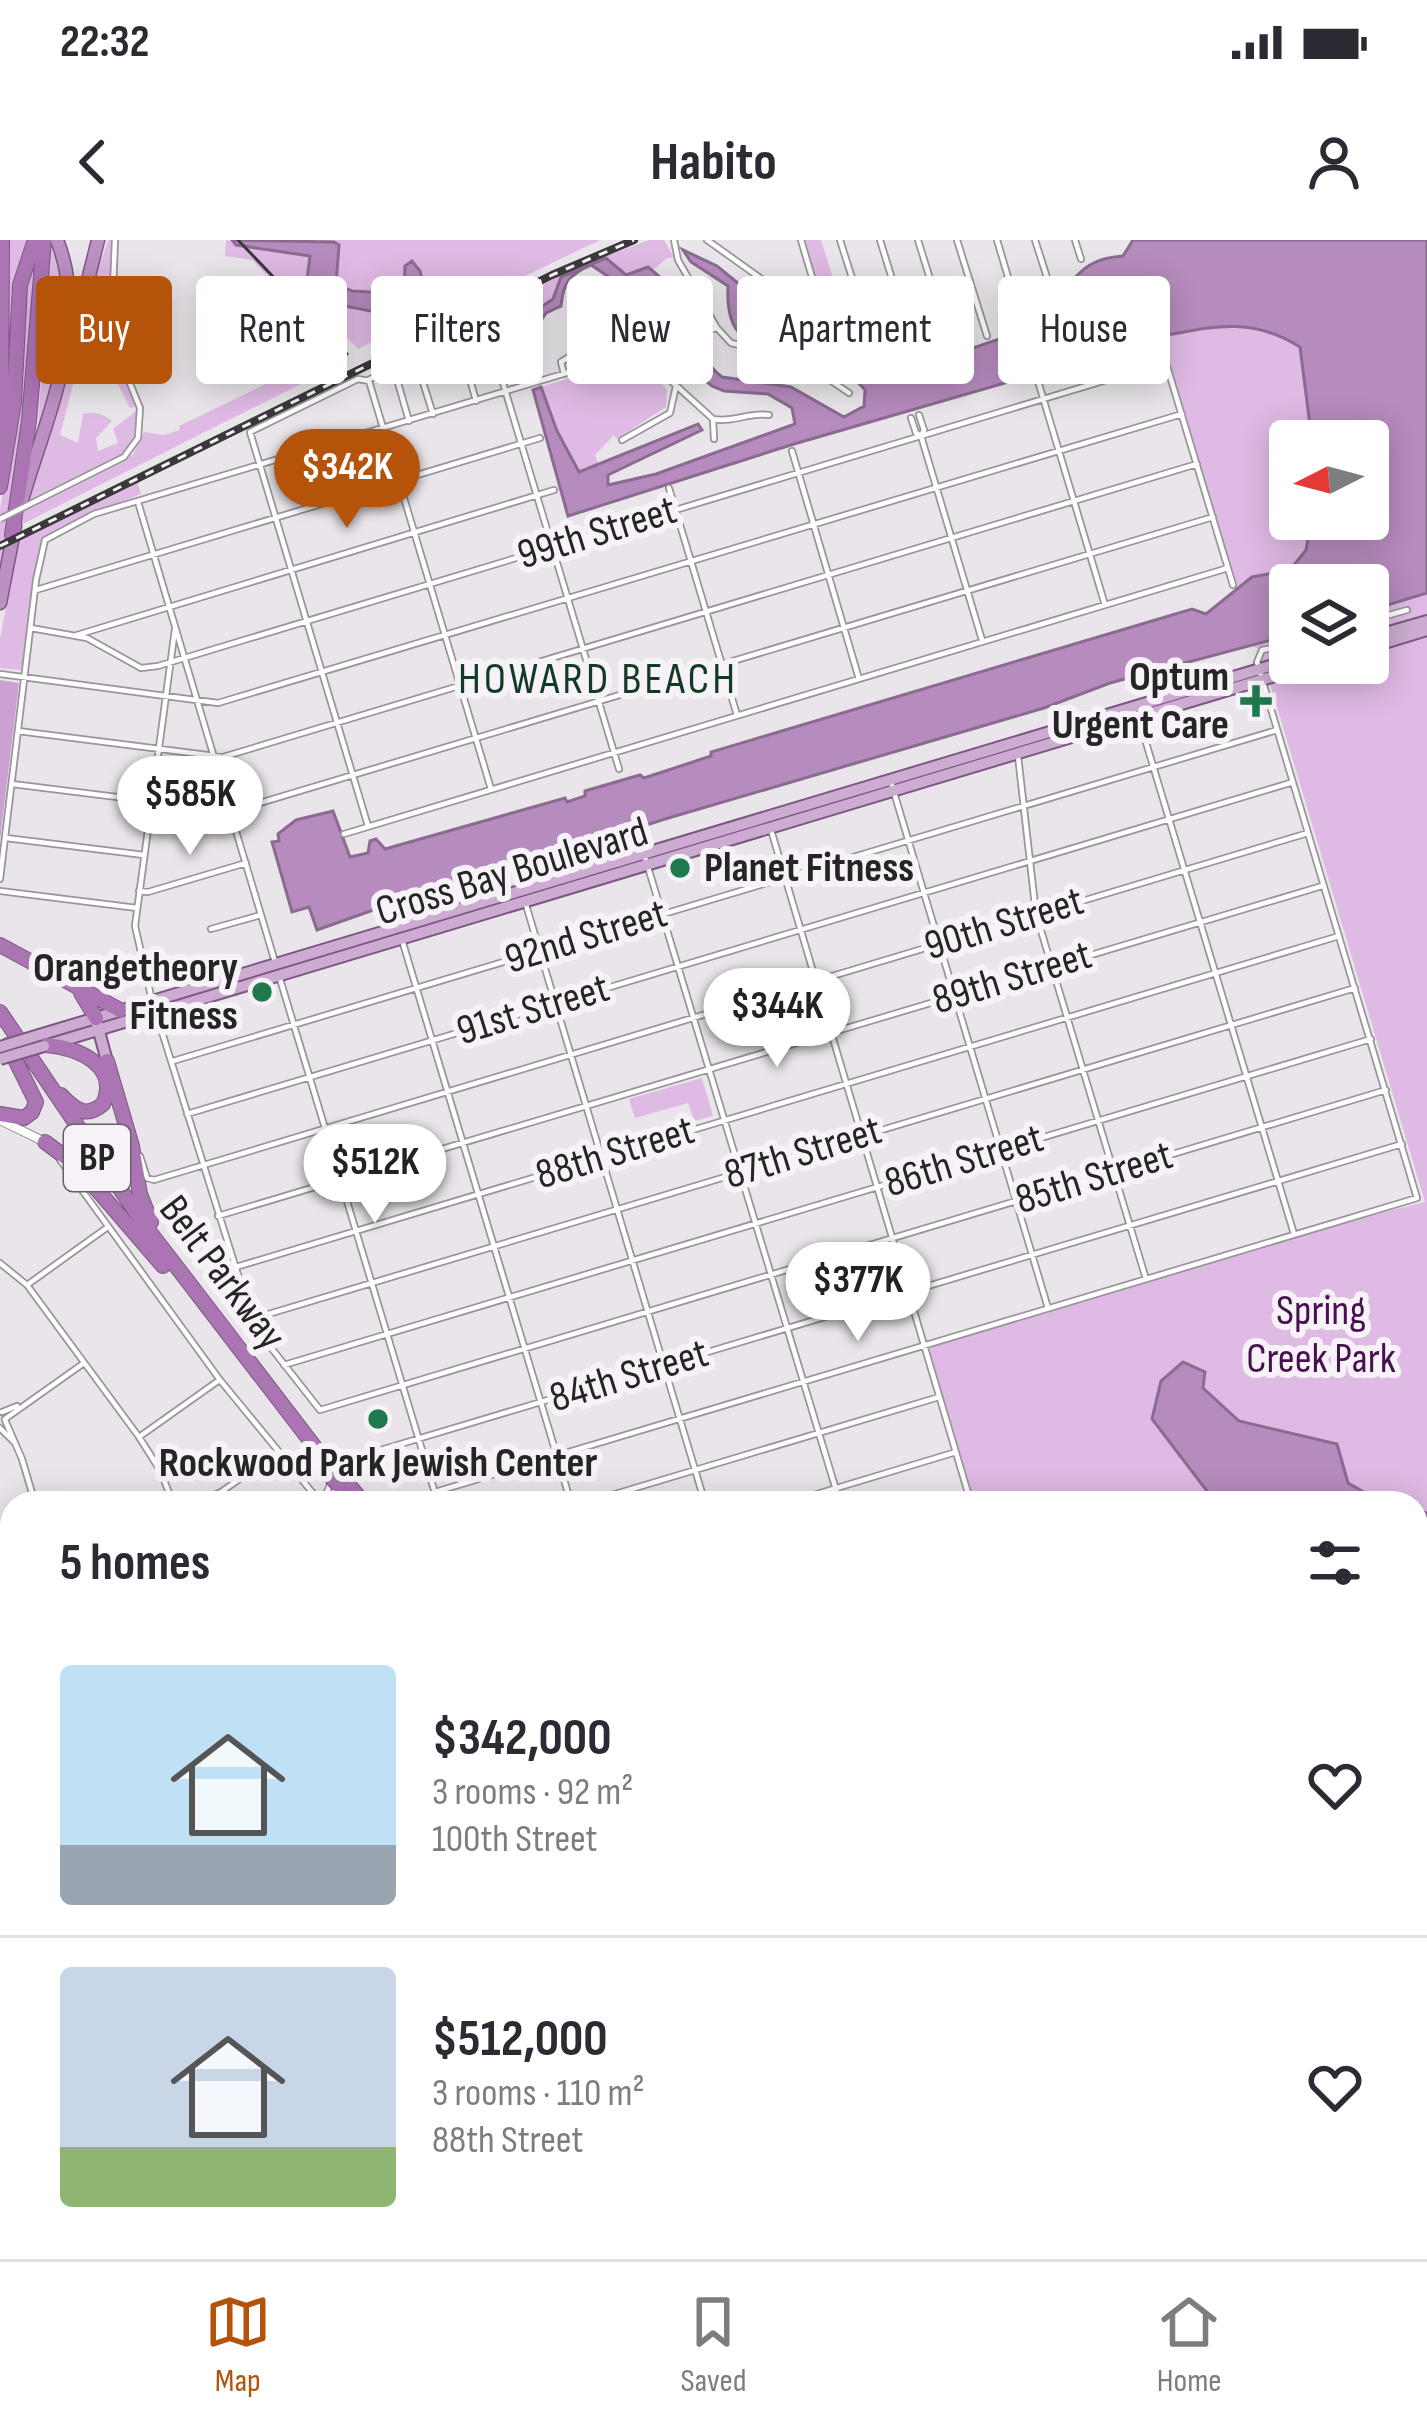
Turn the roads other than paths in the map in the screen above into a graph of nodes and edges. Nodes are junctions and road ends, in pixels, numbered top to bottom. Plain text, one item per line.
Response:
1 (2, 240) edge
2 (57, 240) edge
3 (98, 240) edge
4 (115, 240) edge
5 (674, 240) edge
6 (707, 240) edge
7 (801, 240) edge
8 (840, 240) edge
9 (880, 240) edge
10 (918, 240) edge
11 (957, 240) edge
12 (997, 240) edge
13 (1035, 240) edge
14 (1075, 240) edge
15 (37, 247) edge
16 (1081, 259) dead end
17 (757, 276) edge
18 (812, 276) edge
19 (851, 276) edge
20 (891, 276) edge
21 (929, 276) edge
22 (1008, 276) edge
23 (1047, 276) edge
24 (717, 328) junction
25 (713, 329) edge
26 (987, 337) dead end
27 (567, 358) edge
28 (567, 373) edge
29 (564, 374) junction
30 (1170, 375) edge
31 (368, 380) junction
32 (398, 384) edge
33 (471, 384) edge
34 (504, 384) edge
35 (1039, 384) edge
36 (1093, 384) edge
37 (676, 386) joint
38 (506, 392) junction
39 (849, 393) dead end
40 (52, 395) junction
41 (1043, 399) junction
42 (476, 401) junction
43 (433, 414) junction
44 (1182, 414) junction
45 (769, 415) dead end
46 (915, 416) dead end
47 (713, 419) junction
48 (409, 421) junction
49 (383, 429) junction
50 (921, 436) junction
51 (540, 438) dead end
52 (714, 439) dead end
53 (622, 440) dead end
54 (521, 444) junction
55 (1059, 451) junction
56 (792, 452) dead end
57 (0, 456) edge
58 (1197, 464) junction
59 (260, 466) junction
60 (798, 473) junction
61 (399, 481) junction
62 (0, 487) edge
63 (936, 487) junction
64 (669, 488) dead end
65 (554, 490) dead end
66 (537, 495) junction
67 (1074, 501) junction
68 (138, 502) junction
69 (675, 510) junction
70 (1213, 517) junction
71 (276, 518) junction
72 (0, 519) edge
73 (813, 524) junction
74 (414, 532) junction
75 (12, 535) junction
76 (951, 538) junction
77 (552, 547) junction
78 (153, 554) junction
79 (1090, 554) junction
80 (691, 561) junction
81 (1228, 568) junction
82 (292, 569) junction
83 (829, 575) junction
84 (430, 584) junction
85 (1233, 584) dead end
86 (36, 590) junction
87 (967, 590) junction
88 (568, 598) junction
89 (0, 603) edge
90 (169, 605) junction
91 (1105, 605) junction
92 (1407, 610) dead end
93 (706, 612) junction
94 (1389, 615) edge
95 (307, 620) junction
96 (1427, 625) edge
97 (844, 627) junction
98 (31, 628) junction
99 (175, 629) junction
100 (1389, 633) edge
101 (445, 634) junction
102 (75, 635) junction
103 (1389, 639) edge
104 (982, 642) junction
105 (583, 649) junction
106 (1269, 649) edge
107 (184, 658) junction
108 (168, 662) junction
109 (722, 664) junction
110 (1269, 670) edge
111 (322, 671) junction
112 (1269, 672) edge
113 (0, 674) edge
114 (1260, 674) junction
115 (25, 677) junction
116 (860, 679) junction
117 (460, 686) junction
118 (164, 696) junction
119 (197, 700) junction
120 (599, 701) junction
121 (1137, 711) junction
122 (737, 716) junction
123 (338, 723) junction
124 (1277, 730) junction
125 (18, 731) junction
126 (476, 738) junction
127 (158, 748) junction
128 (1016, 748) junction
129 (614, 752) junction
130 (214, 756) junction
131 (1154, 767) junction
132 (619, 770) dead end
133 (353, 775) junction
134 (1293, 782) junction
135 (12, 784) junction
136 (892, 785) junction
137 (491, 789) junction
138 (151, 802) junction
139 (1024, 806) junction
140 (231, 811) junction
141 (1169, 819) junction
142 (148, 822) junction
143 (768, 823) junction
144 (368, 826) junction
145 (1308, 833) junction
146 (344, 834) dead end
147 (5, 838) junction
148 (908, 841) junction
149 (144, 855) junction
150 (646, 859) junction
151 (1030, 861) junction
152 (246, 863) junction
153 (1185, 870) junction
154 (785, 878) junction
155 (0, 879) edge
156 (1324, 885) junction
157 (0, 891) edge
158 (139, 891) junction
159 (924, 892) junction
160 (523, 896) junction
161 (137, 908) junction
162 (1036, 914) junction
163 (261, 915) junction
164 (662, 915) junction
165 (1200, 922) junction
166 (398, 926) junction
167 (211, 929) dead end
168 (801, 929) junction
169 (1340, 936) junction
170 (402, 939) junction
171 (0, 943) edge
172 (939, 944) junction
173 (540, 951) junction
174 (678, 966) junction
175 (1052, 966) junction
176 (277, 969) junction
177 (1216, 973) junction
178 (63, 979) junction
179 (816, 981) junction
180 (417, 988) junction
181 (1355, 988) junction
182 (955, 996) junction
183 (555, 1003) junction
184 (154, 1006) junction
185 (120, 1010) junction
186 (0, 1012) edge
187 (1067, 1017) junction
188 (693, 1018) junction
189 (97, 1023) junction
190 (1231, 1024) junction
191 (294, 1025) junction
192 (832, 1032) junction
193 (4, 1037) edge
194 (1371, 1039) junction
195 (432, 1040) junction
196 (43, 1042) junction
197 (970, 1047) junction
198 (571, 1054) junction
199 (0, 1059) edge
200 (107, 1061) junction
201 (171, 1062) junction
202 (709, 1069) junction
203 (1083, 1069) junction
204 (1246, 1076) junction
205 (309, 1077) junction
206 (847, 1084) junction
207 (1386, 1090) junction
208 (448, 1091) junction
209 (985, 1098) junction
210 (586, 1106) junction
211 (187, 1114) junction
212 (0, 1117) edge
213 (724, 1120) junction
214 (1099, 1120) junction
215 (1262, 1127) junction
216 (325, 1128) junction
217 (862, 1135) junction
218 (45, 1142) junction
219 (464, 1143) junction
220 (1402, 1144) junction
221 (1000, 1150) junction
222 (602, 1157) junction
223 (202, 1165) junction
224 (740, 1172) junction
225 (1115, 1172) junction
226 (340, 1180) junction
227 (1278, 1180) junction
228 (878, 1186) junction
229 (479, 1194) junction
230 (1016, 1201) junction
231 (617, 1209) junction
232 (218, 1216) junction
233 (755, 1224) junction
234 (1130, 1225) junction
235 (106, 1228) junction
236 (356, 1231) junction
237 (1294, 1234) junction
238 (893, 1238) junction
239 (494, 1246) junction
240 (1032, 1255) junction
241 (632, 1260) junction
242 (0, 1263) edge
243 (164, 1266) junction
244 (236, 1267) junction
245 (770, 1275) junction
246 (184, 1278) junction
247 (1146, 1279) junction
248 (371, 1283) junction
249 (27, 1285) junction
250 (909, 1292) junction
251 (509, 1297) junction
252 (1048, 1308) junction
253 (648, 1312) junction
254 (252, 1319) junction
255 (786, 1328) junction
256 (386, 1334) junction
257 (925, 1345) junction
258 (525, 1349) junction
259 (84, 1363) junction
260 (282, 1365) junction
261 (664, 1365) junction
262 (220, 1380) junction
263 (802, 1382) junction
264 (402, 1386) junction
265 (939, 1397) junction
266 (541, 1402) junction
267 (2, 1419) edge
268 (680, 1419) junction
269 (818, 1433) junction
270 (139, 1437) junction
271 (418, 1439) junction
272 (956, 1452) junction
273 (278, 1453) junction
274 (557, 1456) junction
275 (320, 1458) junction
276 (695, 1470) junction
277 (340, 1475) junction
278 (835, 1489) junction
279 (31, 1491) edge
280 (168, 1491) edge
281 (222, 1491) edge
282 (311, 1491) edge
283 (330, 1491) edge
284 (347, 1491) edge
285 (354, 1491) edge
286 (435, 1491) edge
287 (438, 1491) edge
288 (568, 1491) edge
289 (625, 1491) edge
290 (701, 1491) edge
291 (828, 1491) edge
292 (967, 1491) edge

1 - 57 highway
2 - 40 highway
3 - 40 highway
4 - 72 street, bridge
5 - 24 street
6 - 17 street
7 - 18 street
8 - 19 street
9 - 20 street
10 - 21 street
11 - 26 street
12 - 22 street
13 - 23 street
14 - 16 street
15 - 62 highway
15 - 75 highway
24 - 25 street
24 - 39 street
27 - 29 street
28 - 29 street
29 - 38 street
30 - 44 street
31 - 43 street
31 - 49 street
31 - 59 street
32 - 48 street
33 - 42 street
34 - 38 street
35 - 41 street
36 - 41 street, 99th Street
37 - 47 street
37 - 53 street
38 - 42 street
38 - 54 street
40 - 75 highway
41 - 50 street, 99th Street
41 - 55 street
42 - 43 street
43 - 48 street
44 - 55 street
44 - 58 street
45 - 47 street
46 - 50 street
47 - 52 street
48 - 49 street
49 - 59 street
49 - 61 street
50 - 60 street, 99th Street
50 - 63 street
51 - 54 street
54 - 61 street
54 - 66 street
55 - 63 street
55 - 67 street
56 - 60 street
58 - 67 street
58 - 70 street
59 - 68 street
59 - 71 street
60 - 69 street, 99th Street
60 - 73 street
61 - 71 street
61 - 74 street
63 - 73 street
63 - 76 street
64 - 69 street
65 - 66 street
66 - 74 street
66 - 77 street
67 - 76 street
67 - 79 street
68 - 78 street
68 - 86 street
69 - 77 street, 99th Street
69 - 80 street
70 - 79 street
70 - 81 street
71 - 78 street
71 - 82 street
73 - 80 street
73 - 83 street
74 - 82 street
74 - 84 street
75 - 89 highway
76 - 83 street
76 - 87 street
77 - 84 street, 99th Street
77 - 88 street
78 - 86 street
78 - 90 street
79 - 87 street
79 - 91 street
80 - 88 street
80 - 93 street
81 - 85 street
81 - 91 street
82 - 90 street
82 - 95 street
83 - 93 street
83 - 97 street
84 - 95 street, 99th Street
84 - 101 street
86 - 98 street
87 - 97 street
87 - 104 street
88 - 101 street
88 - 105 street
90 - 99 street
90 - 102 street
91 - 104 street
92 - 94 street
93 - 105 street
93 - 109 street
95 - 107 street, 99th Street
95 - 111 street
96 - 100 main road
96 - 103 main road
97 - 109 street
97 - 116 street
98 - 102 street, 99th Street
98 - 115 street
99 - 107 street
99 - 108 street
101 - 111 street
101 - 117 street
102 - 108 street, 99th Street
104 - 116 street
105 - 117 street
105 - 120 street
106 - 114 street
107 - 108 street, 99th Street
107 - 119 street
108 - 118 street
109 - 120 street
109 - 122 street
110 - 114 main road, Cross Bay Boulevard
111 - 119 street
111 - 123 street
112 - 114 main road, Cross Bay Boulevard
113 - 115 street
114 - 121 main road, Cross Bay Boulevard
114 - 124 street
115 - 118 street
115 - 125 street
116 - 122 street
117 - 123 street
117 - 126 street
118 - 119 street
118 - 127 street
119 - 130 street
120 - 126 street
120 - 129 street
121 - 128 main road, Cross Bay Boulevard
121 - 131 street
122 - 129 street
123 - 130 street
123 - 133 street
124 - 131 street, 92nd Street
124 - 134 street
125 - 127 street
125 - 135 street
126 - 133 street
126 - 137 street
127 - 130 street
127 - 138 street
128 - 136 main road, Cross Bay Boulevard
128 - 139 street
129 - 132 street
129 - 137 street
130 - 140 street
131 - 139 street, 92nd Street
131 - 141 street
133 - 140 street
133 - 144 street
134 - 141 street, 91st Street
134 - 145 street
135 - 138 street
135 - 147 street
136 - 143 main road, Cross Bay Boulevard
136 - 148 street
137 - 144 street
138 - 142 street
139 - 148 street, 92nd Street
139 - 151 street
140 - 142 street
140 - 152 street
141 - 151 street, 91st Street
141 - 153 street
142 - 149 street
143 - 150 main road, Cross Bay Boulevard
143 - 154 street
144 - 146 street
145 - 153 street, 90th Street
145 - 156 street
147 - 149 street
147 - 155 street
148 - 154 street, 92nd Street
148 - 159 street
149 - 158 street
150 - 160 main road, Cross Bay Boulevard
150 - 164 street
151 - 159 street, 91st Street
151 - 162 street
152 - 158 street
152 - 163 street
153 - 162 street, 90th Street
153 - 165 street
154 - 164 street, 92nd Street
154 - 168 street
156 - 165 street, 89th Street
156 - 169 street
157 - 161 street
158 - 161 street
159 - 168 street, 91st Street
159 - 172 street
160 - 166 main road, Cross Bay Boulevard
160 - 170 main road, Cross Bay Boulevard
160 - 173 street
161 - 184 street
162 - 172 street, 90th Street
162 - 175 street
163 - 167 street
163 - 176 street
164 - 173 street, 92nd Street
164 - 174 street
165 - 175 street, 89th Street
165 - 177 street
166 - 170 street
166 - 176 main road, Cross Bay Boulevard
168 - 174 street, 91st Street
168 - 179 street
169 - 177 street, 88th Street
169 - 181 street
170 - 176 main road, Cross Bay Boulevard
170 - 180 street
171 - 178 highway
172 - 179 street, 90th Street
172 - 182 street
173 - 180 street, 92nd Street
173 - 183 street
174 - 183 street, 91st Street
174 - 188 street
175 - 182 street, 89th Street
175 - 187 street
176 - 184 main road, Cross Bay Boulevard
176 - 184 main road, Cross Bay Boulevard
176 - 191 street
177 - 187 street, 88th Street
177 - 190 street
178 - 185 highway
178 - 189 highway
179 - 188 street, 90th Street
179 - 192 street
180 - 191 street, 92nd Street
180 - 195 street
181 - 190 street, 87th Street
181 - 194 street
182 - 192 street, 89th Street
182 - 197 street
183 - 195 street, 91st Street
183 - 198 street
184 - 185 main road, Cross Bay Boulevard
184 - 189 main road, Cross Bay Boulevard
184 - 201 street
185 - 189 main road, Cross Bay Boulevard
186 - 193 highway, Belt Parkway / BP
187 - 197 street, 88th Street
187 - 203 street
188 - 198 street, 90th Street
188 - 202 street
189 - 196 main road, Cross Bay Boulevard
189 - 200 main road
190 - 203 street, 87th Street
190 - 204 street
191 - 201 street, 92nd Street
191 - 205 street
192 - 202 street, 89th Street
192 - 206 street
193 - 196 main road, Cross Bay Boulevard, bridge
193 - 196 highway
193 - 212 highway
193 - 243 highway, Belt Parkway / BP
193 - 246 highway, Belt Parkway / BP
194 - 204 street, 86th Street
194 - 207 street
195 - 205 street, 91st Street
195 - 208 street
196 - 199 main road, Cross Bay Boulevard, bridge
197 - 206 street, 88th Street
197 - 209 street
198 - 208 street, 90th Street
198 - 210 street
200 - 223 street, 90th Street
200 - 246 highway
201 - 211 street
202 - 210 street, 89th Street
202 - 213 street
203 - 209 street, 87th Street
203 - 214 street
204 - 214 street, 86th Street
204 - 215 street
205 - 211 street, 91st Street
205 - 216 street
206 - 213 street, 88th Street
206 - 217 street
207 - 215 street, 85th Street
207 - 220 street
208 - 216 street, 90th Street
208 - 219 street
209 - 217 street, 87th Street
209 - 221 street
210 - 219 street, 89th Street
210 - 222 street
211 - 223 street
212 - 218 street
213 - 222 street, 88th Street
213 - 224 street
214 - 221 street, 86th Street
214 - 225 street
215 - 225 street, 85th Street
215 - 227 street
216 - 223 street, 90th Street
216 - 226 street
217 - 224 street, 87th Street
217 - 228 street
218 - 235 street
218 - 243 highway
219 - 226 street, 89th Street
219 - 229 street
220 - 227 street, 84th Street
220 - 237 street
221 - 228 street, 86th Street
221 - 230 street
222 - 229 street, 88th Street
222 - 231 street
223 - 232 street
224 - 231 street, 87th Street
224 - 233 street
225 - 230 street, 85th Street
225 - 234 street
226 - 232 street, 89th Street
226 - 236 street
227 - 234 street, 84th Street
227 - 237 street
228 - 233 street, 86th Street
228 - 238 street
229 - 236 street, 88th Street
229 - 239 street
230 - 238 street, 85th Street
230 - 240 street
231 - 239 street, 87th Street
231 - 241 street
232 - 244 street
233 - 241 street, 86th Street
233 - 245 street
234 - 240 street, 84th Street
234 - 247 street
235 - 249 street
235 - 262 street
236 - 244 street, 88th Street
236 - 248 street
237 - 247 street
238 - 245 street, 85th Street
238 - 250 street
239 - 248 street, 87th Street
239 - 251 street
240 - 250 street, 84th Street
240 - 252 street
241 - 251 street, 86th Street
241 - 253 street
242 - 249 street
243 - 275 highway, Belt Parkway / BP
244 - 254 street
245 - 253 street, 85th Street
245 - 255 street
246 - 275 highway, Belt Parkway / BP
247 - 252 street
248 - 254 street, 87th Street
248 - 256 street
249 - 259 street
250 - 255 street, 84th Street
250 - 257 street
251 - 256 street, 86th Street
251 - 258 street
252 - 257 street
253 - 258 street, 85th Street
253 - 261 street
254 - 260 street
255 - 261 street, 84th Street
255 - 263 street
256 - 260 street, 86th Street
256 - 264 street
257 - 263 street
257 - 265 street
258 - 264 street, 85th Street
258 - 266 street
259 - 267 street
259 - 270 street
260 - 264 street, 85th Street
261 - 266 street, 84th Street
261 - 268 street
262 - 270 street
262 - 273 street
263 - 268 street
263 - 269 street
264 - 271 street
265 - 269 street
265 - 272 street
266 - 271 street, 84th Street
266 - 274 street
267 - 279 street
268 - 274 street
268 - 276 street
269 - 276 street
269 - 278 street
270 - 280 street
271 - 277 street, 84th Street
271 - 286 street
272 - 278 street
272 - 292 street
273 - 281 street
273 - 282 street
274 - 287 street
274 - 288 street
275 - 277 highway, Belt Parkway / BP, bridge
276 - 289 street
276 - 290 street
277 - 283 street
277 - 284 highway, Belt Parkway / BP
277 - 285 highway, Belt Parkway / BP
278 - 291 street

